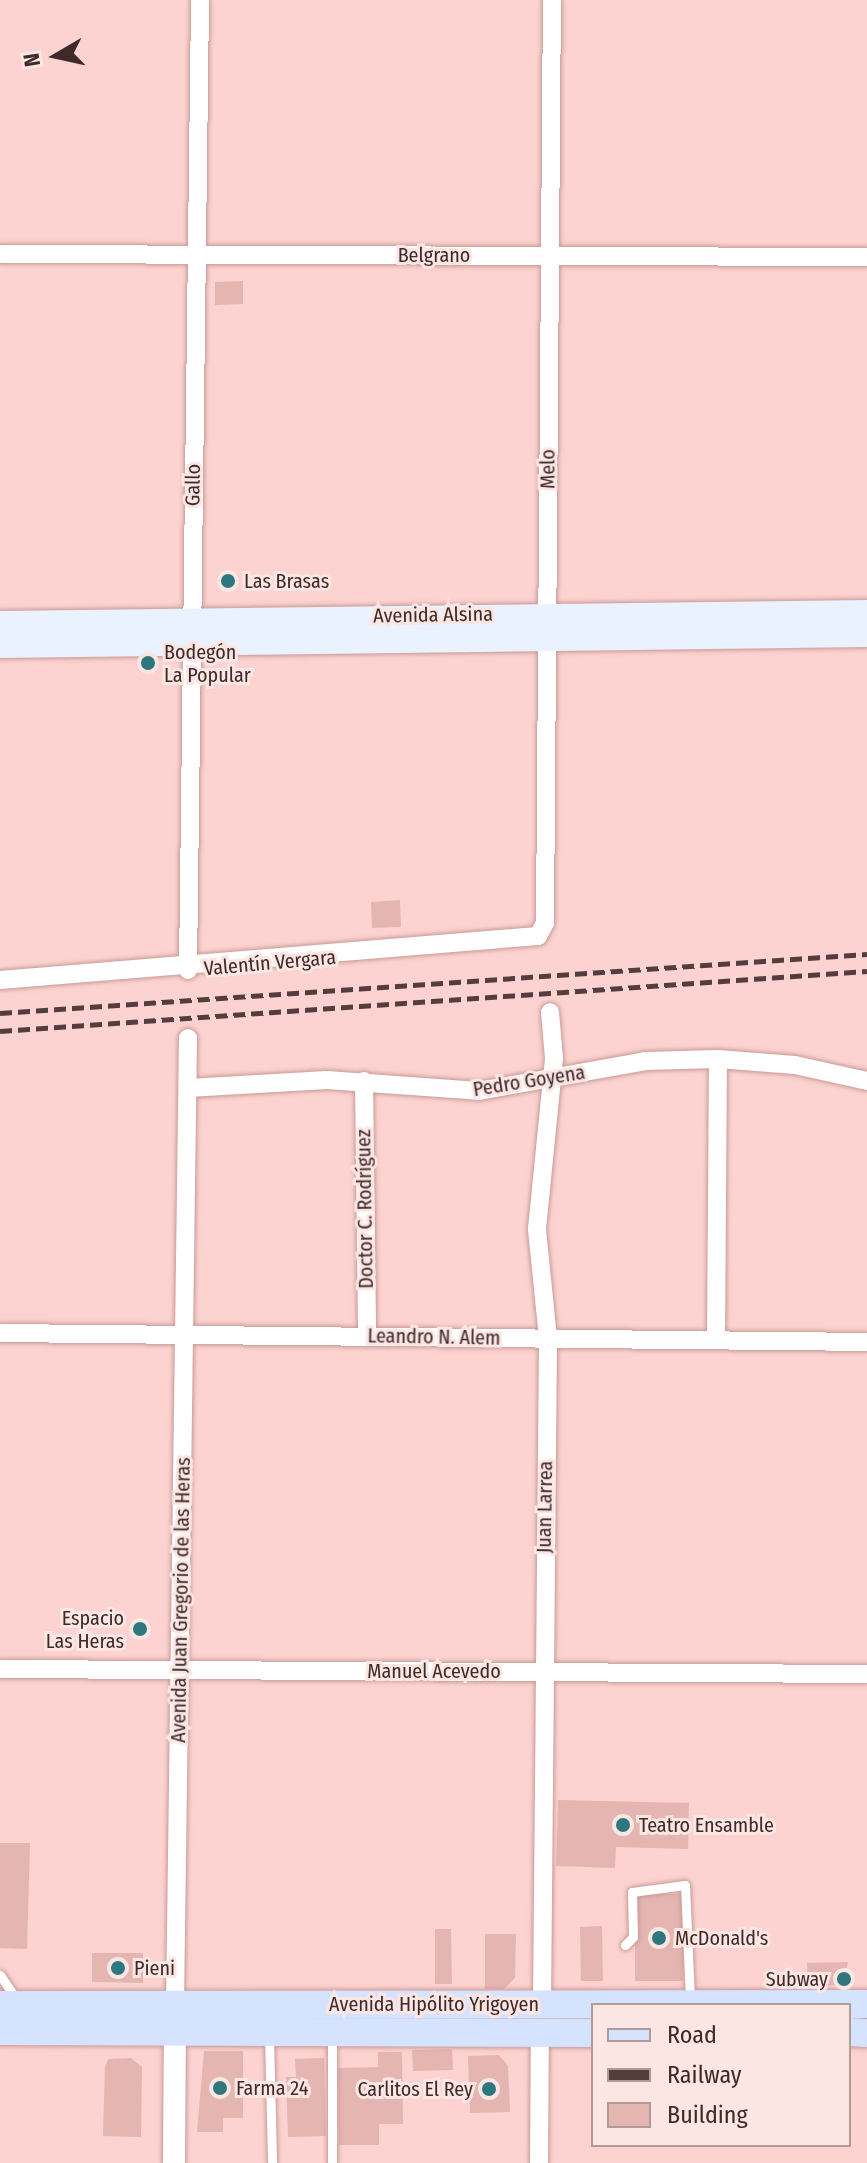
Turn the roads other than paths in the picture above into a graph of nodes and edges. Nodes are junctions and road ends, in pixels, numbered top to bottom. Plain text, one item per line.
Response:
1 (200, 0) edge
2 (552, 0) edge
3 (0, 254) edge
4 (196, 255) junction
5 (549, 255) junction
6 (867, 257) edge
7 (867, 612) edge
8 (0, 623) edge
9 (546, 625) junction
10 (192, 631) junction
11 (867, 635) edge
12 (0, 646) edge
13 (538, 936) joint
14 (188, 970) junction
15 (0, 980) edge
16 (550, 1012) dead end
17 (188, 1038) dead end
18 (718, 1059) junction
19 (552, 1079) junction
20 (364, 1081) junction
21 (867, 1081) edge
22 (188, 1088) junction
23 (0, 1333) edge
24 (185, 1335) junction
25 (367, 1337) junction
26 (548, 1338) junction
27 (716, 1340) junction
28 (867, 1342) edge
29 (0, 1669) edge
30 (180, 1670) junction
31 (542, 1671) junction
32 (867, 1674) edge
33 (625, 1945) dead end
34 (0, 1975) edge
35 (10, 2000) edge
36 (690, 2003) edge
37 (542, 2004) junction
38 (591, 2004) edge
39 (175, 2019) junction
40 (0, 2031) edge
41 (269, 2033) junction
42 (332, 2033) junction
43 (591, 2033) edge
44 (540, 2034) junction
45 (174, 2163) edge
46 (272, 2163) edge
47 (332, 2163) edge
48 (539, 2163) edge

1 - 4 street, Gallo
2 - 5 street, Melo
3 - 4 street, Belgrano
4 - 5 street, Belgrano
4 - 10 street, Gallo
5 - 6 street, Belgrano
5 - 9 street, Melo
7 - 9 main road, Avenida Alsina
8 - 10 main road, Avenida Alsina
9 - 10 main road, Avenida Alsina
9 - 11 main road, Avenida Alsina
9 - 13 street, Melo
10 - 12 main road, Avenida Alsina
10 - 14 street, Gallo
13 - 14 street, Valentín Vergara
14 - 15 street, Valentín Vergara
16 - 19 street, Juan Larrea
17 - 22 street, Avenida Juan Gregorio de las Heras
18 - 19 street, Pedro Goyena
18 - 21 street, Pedro Goyena
18 - 27 street
19 - 20 street, Pedro Goyena
19 - 26 street, Juan Larrea
20 - 22 street, Pedro Goyena
20 - 25 street, Doctor C. Rodríguez
22 - 24 street, Avenida Juan Gregorio de las Heras
23 - 24 street, Leandro N. Alem
24 - 25 street, Leandro N. Alem
24 - 30 street, Avenida Juan Gregorio de las Heras
25 - 26 street, Leandro N. Alem
26 - 27 street, Leandro N. Alem
26 - 31 street, Juan Larrea
27 - 28 street, Leandro N. Alem
29 - 30 street, Manuel Acevedo
30 - 31 street, Manuel Acevedo
30 - 39 street, Avenida Juan Gregorio de las Heras
31 - 32 street, Manuel Acevedo
31 - 37 street, Juan Larrea
33 - 36 lane
34 - 35 lane
35 - 39 main road, Avenida Hipólito Yrigoyen
37 - 38 main road, Avenida Hipólito Yrigoyen
37 - 39 main road, Avenida Hipólito Yrigoyen
39 - 40 main road, Avenida Hipólito Yrigoyen
39 - 41 main road, Avenida Hipólito Yrigoyen
39 - 45 street, Avenida Juan Gregorio de las Heras
41 - 42 main road, Avenida Hipólito Yrigoyen
41 - 46 lane
42 - 44 main road, Avenida Hipólito Yrigoyen
42 - 47 lane
43 - 44 main road, Avenida Hipólito Yrigoyen
44 - 48 street

